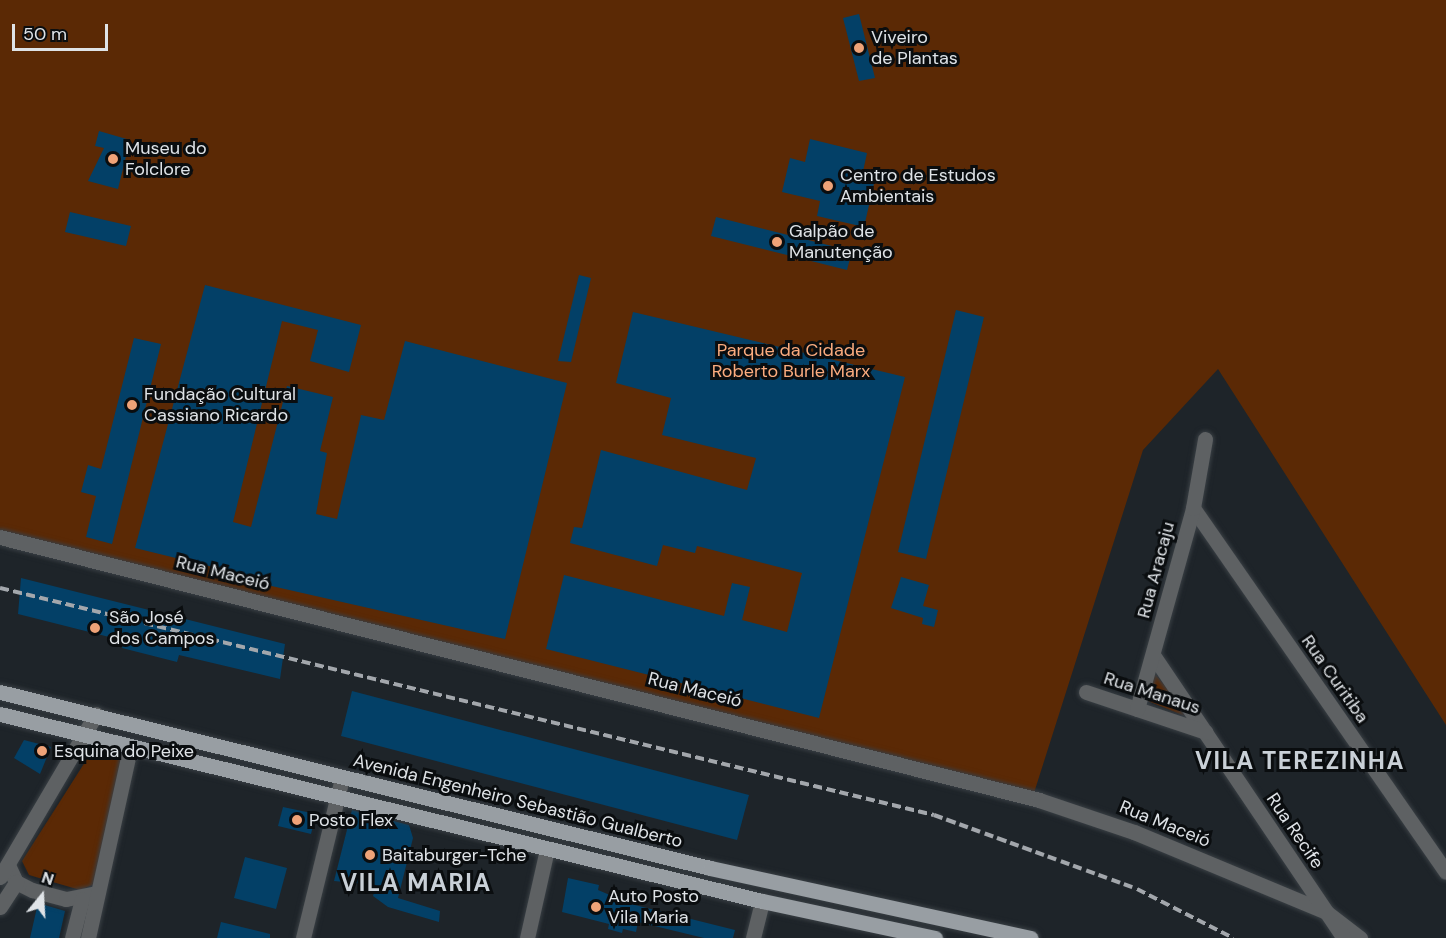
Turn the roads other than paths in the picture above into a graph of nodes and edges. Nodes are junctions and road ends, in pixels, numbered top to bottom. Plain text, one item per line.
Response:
1 (1205, 439) dead end
2 (1193, 507) junction
3 (0, 537) edge
4 (1153, 655) junction
5 (0, 692) edge
6 (1086, 692) dead end
7 (1137, 709) junction
8 (0, 714) edge
9 (96, 714) junction
10 (1206, 732) junction
11 (83, 734) junction
12 (130, 748) junction
13 (342, 778) junction
14 (338, 798) junction
15 (547, 849) junction
16 (4, 871) edge
17 (1446, 872) edge
18 (16, 882) junction
19 (97, 893) junction
20 (82, 899) junction
21 (762, 901) junction
22 (0, 907) edge
23 (1326, 912) junction
24 (72, 938) edge
25 (88, 938) edge
26 (303, 938) edge
27 (527, 938) edge
28 (753, 938) edge
29 (935, 938) edge
30 (1030, 938) edge
31 (1344, 938) edge
32 (1360, 938) edge

1 - 2 street, Rua Aracaju
2 - 4 street, Rua Aracaju
2 - 17 street, Rua Curitiba
3 - 23 street, Rua Maceió
4 - 7 street, Rua Aracaju
4 - 10 street, Rua Recife
5 - 9 main road, Avenida Engenheiro Sebastião Gualberto
6 - 7 street, Rua Manaus
7 - 10 street, Rua Manaus
8 - 11 main road
9 - 11 street
9 - 13 main road, Avenida Engenheiro Sebastião Gualberto
10 - 23 street, Rua Recife
11 - 12 main road
11 - 16 street
12 - 14 main road
12 - 19 street
13 - 14 street
13 - 30 main road, Avenida Engenheiro Sebastião Gualberto
14 - 15 main road
14 - 26 street
15 - 21 main road
15 - 27 street
16 - 18 street
18 - 20 street
18 - 22 street
19 - 20 street
19 - 25 street
20 - 24 street
21 - 28 street
21 - 29 main road
23 - 31 street, Rua Recife
23 - 32 street, Rua Maceió

